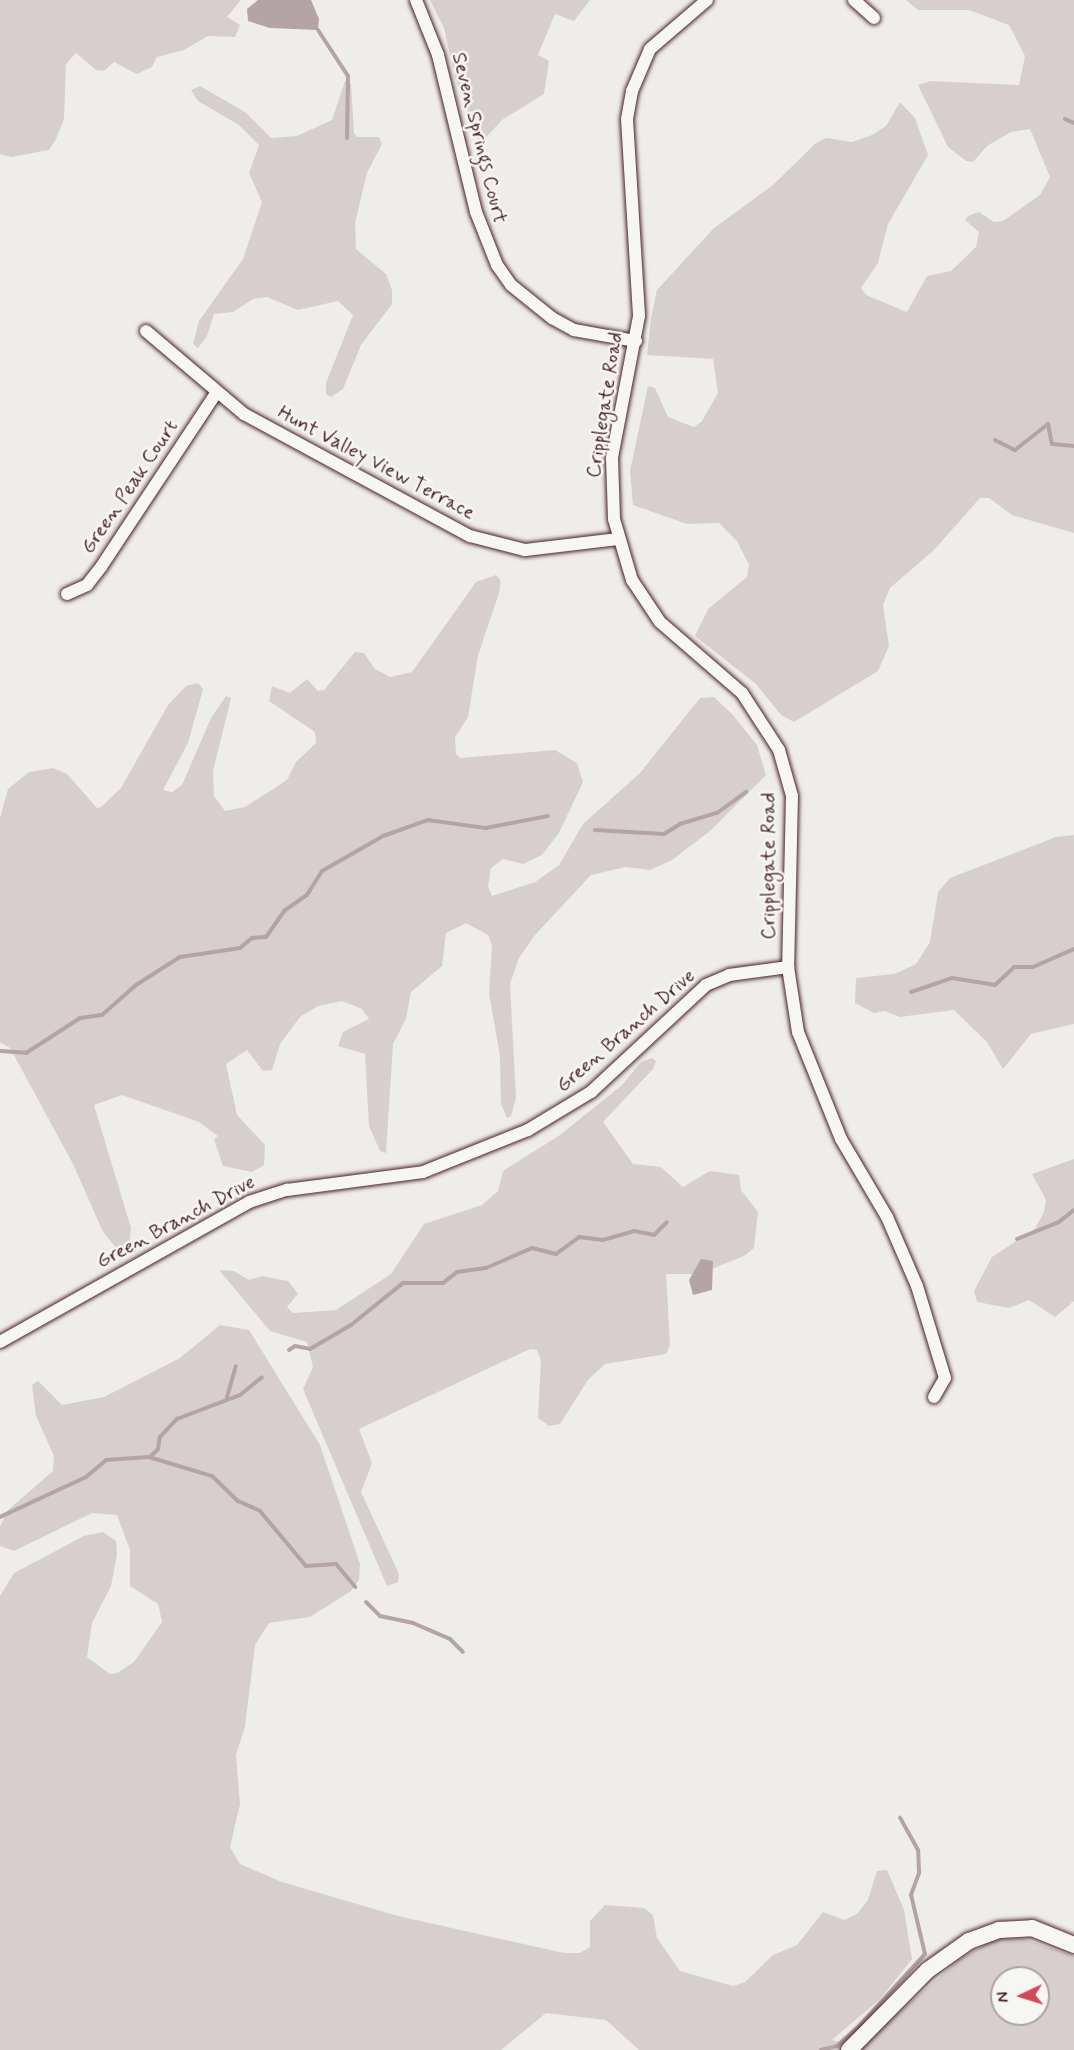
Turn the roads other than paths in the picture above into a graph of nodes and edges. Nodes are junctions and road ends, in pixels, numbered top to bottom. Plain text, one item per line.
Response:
1 (416, 0) edge
2 (707, 0) edge
3 (854, 0) edge
4 (874, 18) dead end
5 (146, 331) dead end
6 (636, 341) junction
7 (216, 393) junction
8 (618, 539) junction
9 (68, 594) dead end
10 (788, 967) junction
11 (0, 1342) edge
12 (934, 1397) dead end
13 (1074, 1946) edge
14 (849, 2050) edge

1 - 6 street, Seven Springs Court
2 - 6 street, Cripplegate Road
3 - 4 street
5 - 7 street, Hunt Valley View Terrace
6 - 8 street, Cripplegate Road
7 - 8 street, Hunt Valley View Terrace
7 - 9 street, Green Peak Court
8 - 10 street, Cripplegate Road
10 - 11 street, Green Branch Drive
10 - 12 street, Cripplegate Road
13 - 14 street

